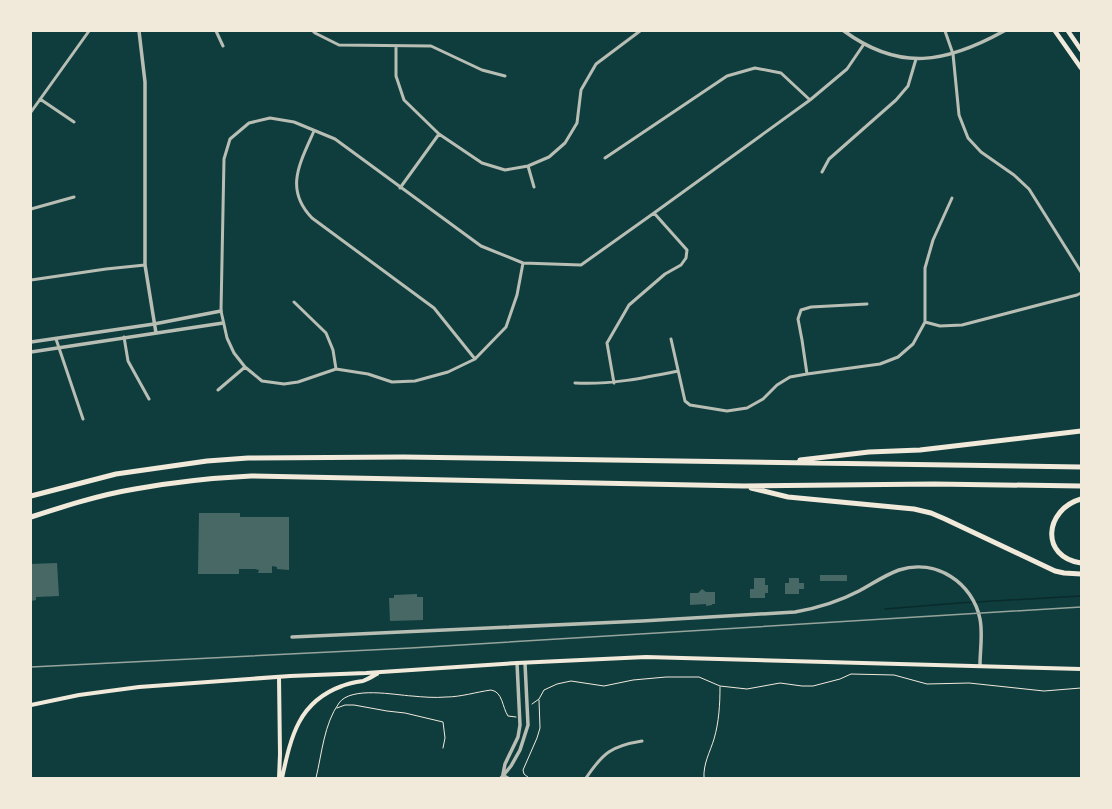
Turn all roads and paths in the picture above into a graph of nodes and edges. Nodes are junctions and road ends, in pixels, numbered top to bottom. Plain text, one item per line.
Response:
1 (89, 31) edge
2 (139, 31) edge
3 (216, 31) edge
4 (313, 31) edge
5 (640, 31) edge
6 (844, 31) edge
7 (945, 31) edge
8 (1004, 31) edge
9 (1055, 31) edge
10 (1068, 31) edge
11 (864, 44) junction
12 (223, 46) dead end
13 (396, 46) junction
14 (1081, 50) edge
15 (953, 54) junction
16 (916, 59) junction
17 (1081, 68) edge
18 (504, 76) dead end
19 (40, 99) junction
20 (810, 100) junction
21 (31, 112) edge
22 (74, 122) dead end
23 (314, 131) junction
24 (439, 134) junction
25 (605, 158) dead end
26 (528, 166) junction
27 (822, 172) dead end
28 (534, 187) dead end
29 (400, 188) junction
30 (74, 197) dead end
31 (952, 198) dead end
32 (31, 209) edge
33 (654, 213) junction
34 (523, 263) junction
35 (145, 265) junction
36 (1081, 272) edge
37 (31, 280) edge
38 (1081, 293) edge
39 (294, 302) dead end
40 (867, 304) dead end
41 (221, 311) junction
42 (925, 322) junction
43 (224, 323) junction
44 (154, 324) junction
45 (156, 333) junction
46 (124, 337) junction
47 (56, 339) junction
48 (671, 339) dead end
49 (31, 342) edge
50 (59, 348) junction
51 (31, 352) edge
52 (475, 359) junction
53 (246, 367) junction
54 (336, 369) junction
55 (678, 371) junction
56 (807, 374) junction
57 (575, 383) dead end
58 (614, 383) junction
59 (218, 390) dead end
60 (149, 399) dead end
61 (83, 419) dead end
62 (1081, 431) edge
63 (780, 463) junction
64 (1081, 467) edge
65 (744, 486) junction
66 (1081, 486) edge
67 (31, 496) edge
68 (1081, 499) edge
69 (31, 517) edge
70 (1081, 563) edge
71 (1081, 574) edge
72 (292, 637) dead end
73 (517, 663) junction
74 (525, 663) junction
75 (980, 665) junction
76 (1081, 669) edge
77 (380, 673) junction
78 (279, 677) junction
79 (720, 686) junction
80 (1081, 688) edge
81 (539, 699) junction
82 (533, 703) dead end
83 (31, 705) edge
84 (337, 708) junction
85 (516, 717) dead end
86 (642, 741) dead end
87 (443, 748) dead end
88 (502, 776) edge
89 (281, 778) edge
90 (316, 778) edge
91 (508, 778) edge
92 (529, 778) edge
93 (586, 778) edge
94 (704, 778) edge

1 - 19 street
2 - 35 street
3 - 12 street
4 - 13 street
5 - 26 street
6 - 11 street
7 - 15 street
8 - 15 street
9 - 17 main road
10 - 14 main road
11 - 16 street
11 - 20 street
13 - 18 street
13 - 24 street
15 - 16 street
15 - 36 street
16 - 27 street
19 - 21 street
19 - 22 street
20 - 25 street
20 - 33 street
23 - 29 street
23 - 41 street
23 - 52 street
24 - 26 street
24 - 29 street
26 - 28 street
29 - 34 street
30 - 32 street
31 - 42 street
33 - 34 street
33 - 58 street
34 - 52 street
35 - 37 street
35 - 44 street
38 - 42 street
39 - 54 street
40 - 56 street
41 - 43 street
41 - 44 street
42 - 56 street
43 - 45 street
43 - 53 street
44 - 45 street
44 - 47 street
45 - 46 street
46 - 50 street
46 - 60 street
47 - 49 street
47 - 50 street
48 - 55 street
50 - 51 street
50 - 61 street
52 - 54 street
53 - 54 street
53 - 59 street
55 - 56 street
55 - 58 street
57 - 58 street
62 - 63 highway
63 - 64 highway
63 - 67 highway
65 - 66 highway
65 - 69 highway
65 - 71 highway
68 - 70 highway
72 - 75 street
73 - 74 main road
73 - 77 main road
73 - 88 street
74 - 75 main road
74 - 88 street
75 - 76 main road
77 - 78 main road
77 - 89 main road
78 - 83 main road
78 - 89 main road
79 - 80 path
79 - 81 path
79 - 94 path
81 - 82 path
81 - 92 path
84 - 85 path
84 - 87 path
84 - 90 path
86 - 93 street
88 - 91 street

